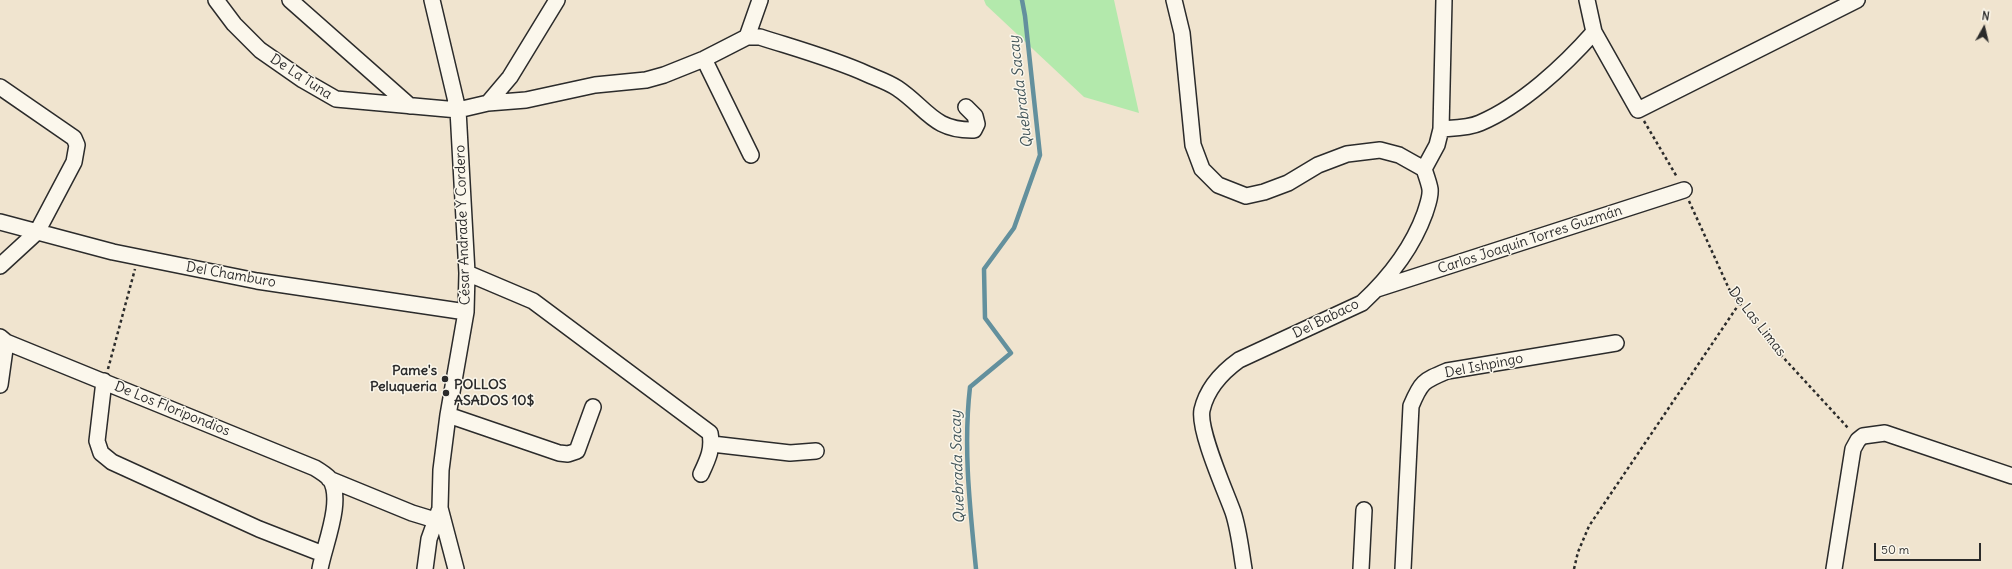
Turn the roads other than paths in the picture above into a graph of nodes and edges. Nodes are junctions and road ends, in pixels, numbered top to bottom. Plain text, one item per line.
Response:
1 (216, 0) edge
2 (290, 0) edge
3 (432, 0) edge
4 (557, 0) edge
5 (760, 0) edge
6 (1174, 0) edge
7 (1444, 0) edge
8 (1587, 0) edge
9 (1858, 0) edge
10 (1594, 32) junction
11 (747, 37) junction
12 (704, 59) junction
13 (0, 87) edge
14 (488, 103) junction
15 (410, 106) junction
16 (966, 107) dead end
17 (458, 110) junction
18 (1441, 129) junction
19 (751, 155) dead end
20 (1424, 169) junction
21 (1684, 190) road end
22 (0, 222) edge
23 (37, 232) junction
24 (0, 266) edge
25 (467, 274) junction
26 (1376, 290) junction
27 (466, 312) junction
28 (3, 340) edge
29 (1616, 343) dead end
30 (104, 381) junction
31 (0, 385) edge
32 (593, 407) dead end
33 (448, 415) junction
34 (712, 444) junction
35 (816, 452) dead end
36 (702, 474) dead end
37 (2012, 476) edge
38 (332, 484) junction
39 (1364, 510) dead end
40 (438, 514) junction
41 (321, 562) edge
42 (425, 569) edge
43 (456, 569) edge
44 (1244, 569) edge
45 (1361, 569) edge
46 (1403, 569) edge
47 (1834, 569) edge

1 - 15 street, De La Tuna
2 - 15 street
3 - 17 street, César Andrade Y Cordero
4 - 14 street
5 - 11 street
6 - 20 street
7 - 18 street
8 - 10 street
9 - 10 street
10 - 18 street
11 - 12 street, De La Tuna
11 - 16 street
12 - 14 street, De La Tuna
12 - 19 street
13 - 23 street
14 - 17 street, De La Tuna
15 - 17 street, De La Tuna
17 - 25 street, César Andrade Y Cordero
18 - 20 street
20 - 26 street, Del Babaco
21 - 26 street, Carlos Joaquín Torres Guzmán
22 - 23 street, Del Chamburo
23 - 24 street
23 - 27 street, Del Chamburo
25 - 27 street, César Andrade Y Cordero
25 - 34 street
26 - 44 street, Del Babaco
27 - 33 street, César Andrade Y Cordero
28 - 30 street, De Los Floripondios
28 - 31 street
29 - 46 street, Del Ishpingo
30 - 38 street, De Los Floripondios
30 - 41 street
32 - 33 street
33 - 40 street, César Andrade Y Cordero
34 - 35 street
34 - 36 street
37 - 47 street
38 - 40 street, De Los Floripondios
38 - 41 street
39 - 45 street
40 - 42 street
40 - 43 street, César Andrade Y Cordero

